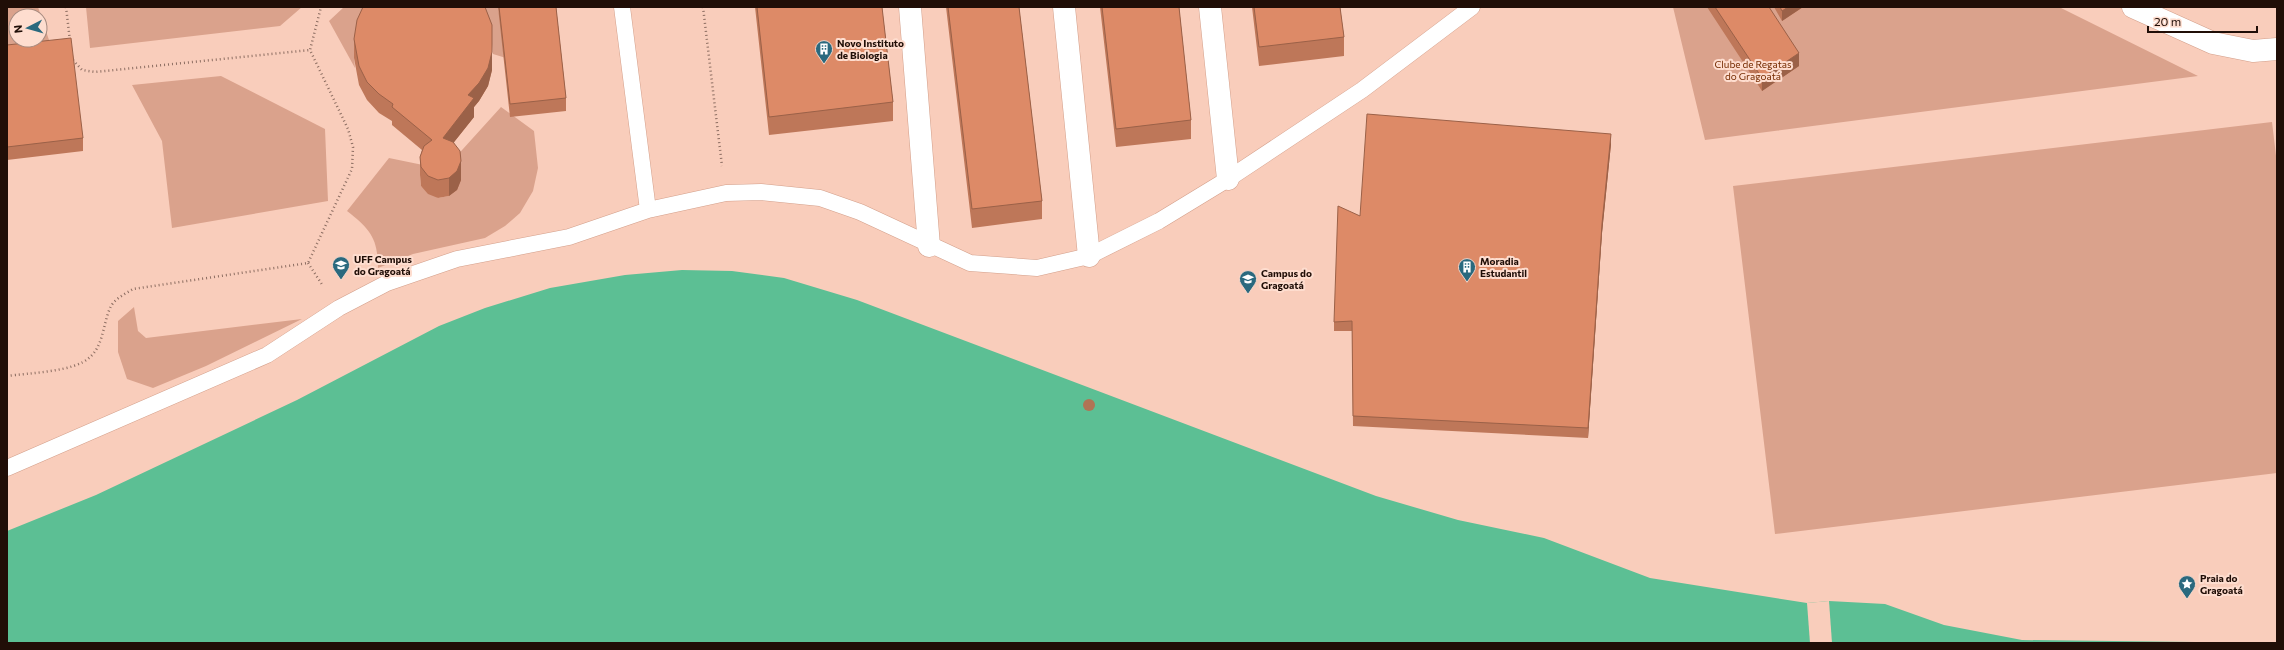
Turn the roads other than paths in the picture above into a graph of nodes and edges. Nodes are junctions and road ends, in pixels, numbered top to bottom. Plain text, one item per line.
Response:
1 (622, 7) edge
2 (910, 7) edge
3 (1064, 7) edge
4 (1210, 7) edge
5 (1472, 7) edge
6 (2133, 7) edge
7 (2277, 49) edge
8 (1228, 179) junction
9 (648, 210) junction
10 (930, 246) junction
11 (1089, 256) junction
12 (7, 468) edge

1 - 9 lane
2 - 10 street
3 - 11 street
4 - 8 street
5 - 8 lane
6 - 7 street
8 - 11 lane
9 - 10 lane
9 - 12 lane
10 - 11 lane

